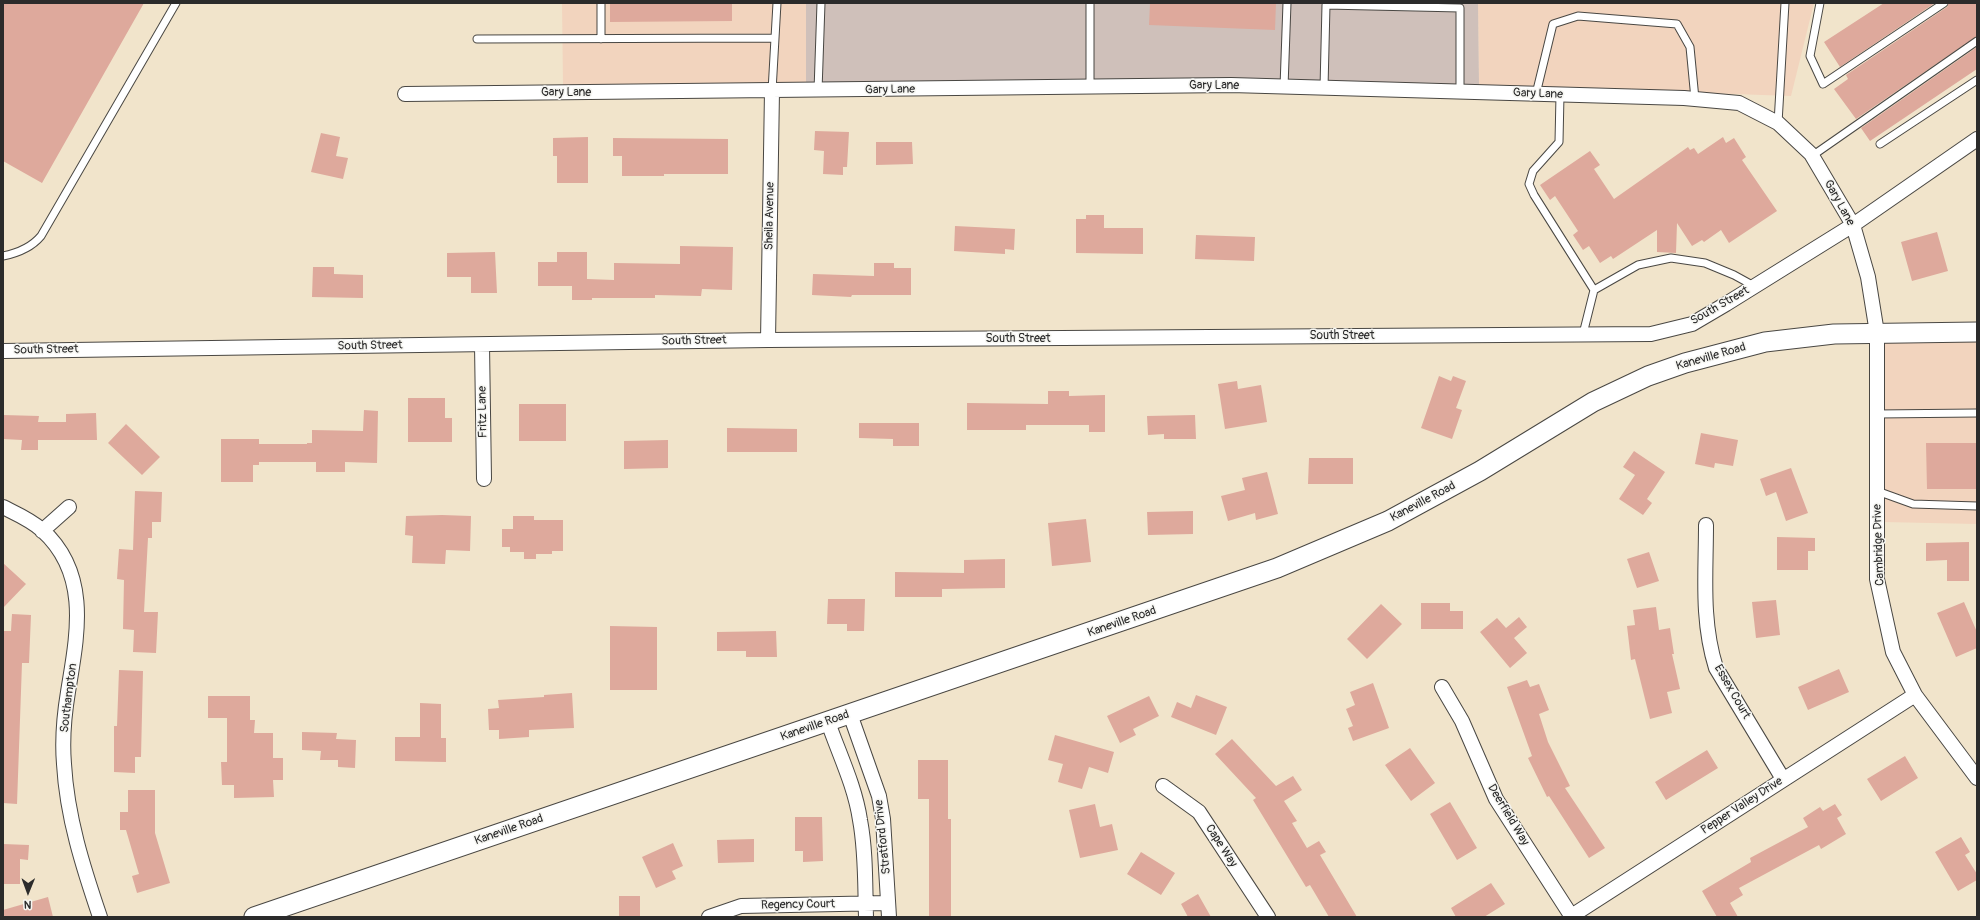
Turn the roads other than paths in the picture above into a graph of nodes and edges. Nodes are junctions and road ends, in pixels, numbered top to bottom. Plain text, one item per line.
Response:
1 (176, 3) edge
2 (602, 3) edge
3 (777, 3) edge
4 (821, 3) edge
5 (1090, 3) edge
6 (1287, 3) edge
7 (1785, 3) edge
8 (1820, 3) edge
9 (1944, 3) edge
10 (1326, 4) edge
11 (1460, 5) edge
12 (775, 38) junction
13 (476, 39) dead end
14 (601, 39) junction
15 (1977, 41) edge
16 (1977, 80) edge
17 (1090, 87) junction
18 (1284, 87) junction
19 (1324, 88) junction
20 (818, 90) junction
21 (772, 91) junction
22 (1460, 92) junction
23 (405, 94) dead end
24 (1536, 94) junction
25 (1560, 95) junction
26 (1695, 99) junction
27 (1778, 123) junction
28 (1976, 141) edge
29 (1880, 144) dead end
30 (1812, 156) junction
31 (1853, 224) junction
32 (3, 256) edge
33 (1754, 286) junction
34 (1594, 290) junction
35 (1977, 332) edge
36 (1877, 333) junction
37 (1583, 334) junction
38 (768, 340) junction
39 (482, 345) junction
40 (3, 351) edge
41 (1877, 414) junction
42 (1977, 414) edge
43 (484, 479) dead end
44 (1877, 491) junction
45 (1977, 506) edge
46 (3, 507) edge
47 (68, 507) dead end
48 (1706, 525) dead end
49 (42, 530) junction
50 (1442, 687) dead end
51 (1915, 695) junction
52 (850, 714) junction
53 (828, 722) junction
54 (1977, 778) edge
55 (1783, 779) junction
56 (1163, 786) dead end
57 (866, 910) edge
58 (888, 910) edge
59 (100, 917) edge
60 (254, 917) edge
61 (709, 917) edge
62 (1268, 917) edge
63 (1571, 917) edge

1 - 32 lane
2 - 14 lane
3 - 12 lane
4 - 20 lane
5 - 17 lane
6 - 18 lane
7 - 27 lane
8 - 9 lane
10 - 11 lane
10 - 19 lane
11 - 22 lane
12 - 14 lane
12 - 21 lane
13 - 14 lane
15 - 30 lane
16 - 29 lane
17 - 18 street, Gary Lane
17 - 20 street, Gary Lane
18 - 19 street, Gary Lane
19 - 22 street, Gary Lane
20 - 21 street, Gary Lane
21 - 23 street, Gary Lane
21 - 38 street, Sheila Avenue
22 - 24 street, Gary Lane
24 - 25 street, Gary Lane
24 - 26 lane
25 - 26 street, Gary Lane
25 - 34 lane
26 - 27 street, Gary Lane
27 - 30 street, Gary Lane
28 - 31 street, South Street
30 - 31 street, Gary Lane
31 - 33 street, South Street
31 - 36 street, Gary Lane
33 - 34 lane
33 - 37 street, South Street
34 - 37 lane
35 - 36 main road, Kaneville Road
36 - 41 street, Cambridge Drive
36 - 52 main road, Kaneville Road
37 - 38 street, South Street
38 - 39 street, South Street
39 - 40 street, South Street
39 - 43 street, Fritz Lane
41 - 42 lane
41 - 44 street, Cambridge Drive
44 - 45 lane
44 - 51 street, Cambridge Drive
46 - 49 street, Southampton
47 - 49 street
48 - 55 street, Essex Court
49 - 59 street, Southampton
50 - 63 street, Deerfield Way
51 - 54 street, Cambridge Drive
51 - 55 street, Pepper Valley Drive
52 - 53 main road, Kaneville Road
52 - 58 street, Stratford Drive
53 - 57 street, Stratford Drive
53 - 60 main road, Kaneville Road
55 - 63 street, Pepper Valley Drive
56 - 62 street, Cape Way
57 - 58 street, Regency Court
57 - 61 street, Regency Court

